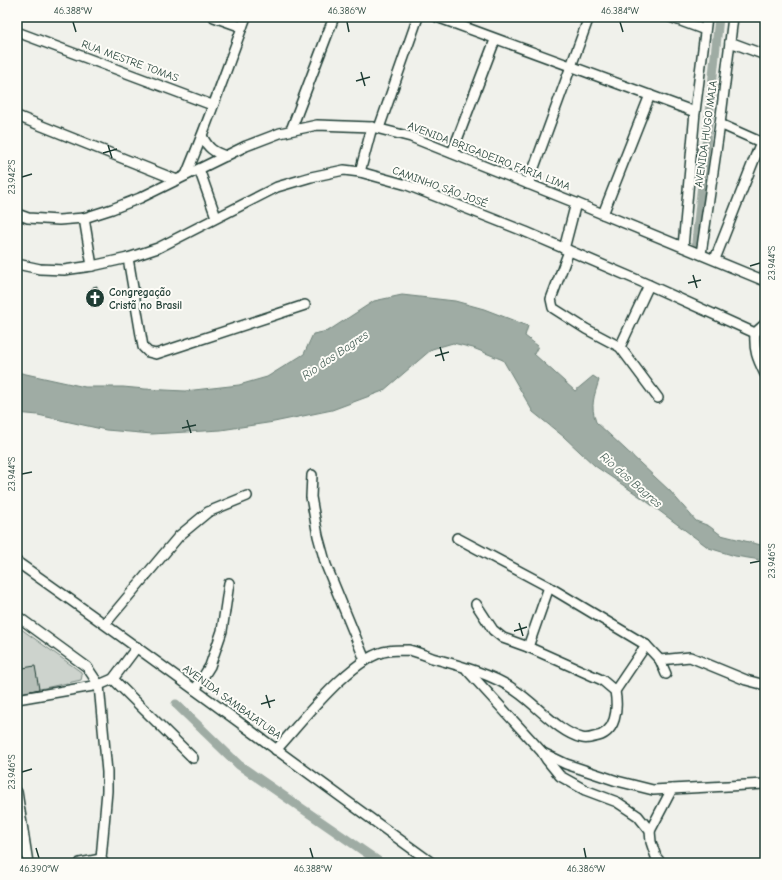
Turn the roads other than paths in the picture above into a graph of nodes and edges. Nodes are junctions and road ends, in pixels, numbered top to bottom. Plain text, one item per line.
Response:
1 (214, 17) edge
2 (246, 17) edge
3 (334, 17) edge
4 (418, 17) edge
5 (437, 17) edge
6 (589, 17) edge
7 (670, 17) edge
8 (707, 17) edge
9 (733, 17) edge
10 (242, 27) junction
11 (705, 30) junction
12 (17, 32) edge
13 (495, 40) junction
14 (730, 42) junction
15 (765, 55) edge
16 (571, 66) junction
17 (650, 95) junction
18 (212, 105) junction
19 (695, 112) junction
20 (17, 116) edge
21 (720, 124) junction
22 (376, 128) junction
23 (290, 130) junction
24 (202, 136) junction
25 (763, 143) edge
26 (452, 153) junction
27 (226, 156) junction
28 (199, 169) junction
29 (360, 172) junction
30 (186, 175) junction
31 (177, 180) junction
32 (528, 184) junction
33 (576, 203) junction
34 (17, 214) edge
35 (603, 214) junction
36 (216, 217) junction
37 (84, 218) junction
38 (683, 247) junction
39 (567, 250) junction
40 (701, 254) junction
41 (128, 258) junction
42 (715, 259) junction
43 (17, 264) edge
44 (92, 266) junction
45 (765, 281) edge
46 (649, 285) junction
47 (305, 305) dead end
48 (765, 324) edge
49 (756, 333) junction
50 (620, 347) junction
51 (765, 374) edge
52 (658, 398) dead end
53 (312, 475) dead end
54 (247, 496) dead end
55 (457, 538) dead end
56 (17, 562) edge
57 (229, 583) dead end
58 (548, 587) junction
59 (476, 604) dead end
60 (17, 616) edge
61 (105, 624) junction
62 (646, 645) junction
63 (137, 647) junction
64 (528, 647) junction
65 (365, 660) junction
66 (660, 660) junction
67 (466, 668) junction
68 (666, 674) dead end
69 (113, 679) junction
70 (765, 685) edge
71 (99, 686) junction
72 (195, 690) junction
73 (615, 691) junction
74 (17, 700) edge
75 (276, 750) junction
76 (542, 752) junction
77 (193, 758) dead end
78 (765, 784) edge
79 (672, 789) junction
80 (17, 792) edge
81 (650, 831) junction
82 (102, 861) edge
83 (28, 863) edge
84 (80, 863) edge
85 (432, 863) edge
86 (661, 863) edge

1 - 10 street
2 - 10 street
3 - 23 street
4 - 22 street
5 - 13 street
6 - 16 street
7 - 11 street
8 - 11 street, AVENIDA HUGO MAIA
9 - 14 street, AVENIDA HUGO MAIA
10 - 18 street
11 - 19 street, AVENIDA HUGO MAIA
12 - 18 street, RUA MESTRE TOMAS
13 - 16 street
13 - 26 street
14 - 15 street
14 - 21 street, AVENIDA HUGO MAIA
16 - 17 street
16 - 32 street
17 - 19 street
17 - 35 street
18 - 24 street
19 - 38 street, AVENIDA HUGO MAIA
20 - 31 street
21 - 25 street
21 - 40 street, AVENIDA HUGO MAIA
22 - 23 street, AVENIDA BRIGADEIRO FARIA LIMA
22 - 26 street, AVENIDA BRIGADEIRO FARIA LIMA
22 - 29 street
23 - 27 street, AVENIDA BRIGADEIRO FARIA LIMA
24 - 27 street
24 - 30 street
25 - 42 street
26 - 32 street, AVENIDA BRIGADEIRO FARIA LIMA
27 - 28 street, AVENIDA BRIGADEIRO FARIA LIMA
28 - 30 street, AVENIDA BRIGADEIRO FARIA LIMA
28 - 36 street
29 - 36 street, CAMINHO SÃO JOSÉ
29 - 39 street, CAMINHO SÃO JOSÉ
30 - 31 street, AVENIDA BRIGADEIRO FARIA LIMA
31 - 37 street, AVENIDA BRIGADEIRO FARIA LIMA
32 - 33 street, AVENIDA BRIGADEIRO FARIA LIMA
33 - 35 street, AVENIDA BRIGADEIRO FARIA LIMA
33 - 39 street
34 - 37 street, AVENIDA BRIGADEIRO FARIA LIMA
35 - 38 street, AVENIDA BRIGADEIRO FARIA LIMA
36 - 41 street, CAMINHO SÃO JOSÉ
37 - 44 street
38 - 40 street, AVENIDA BRIGADEIRO FARIA LIMA
39 - 46 street, CAMINHO SÃO JOSÉ
39 - 50 street
40 - 42 street, AVENIDA BRIGADEIRO FARIA LIMA
41 - 44 street, CAMINHO SÃO JOSÉ
41 - 47 street
42 - 45 street, AVENIDA BRIGADEIRO FARIA LIMA
43 - 44 street, CAMINHO SÃO JOSÉ
46 - 49 street, CAMINHO SÃO JOSÉ
46 - 50 street
48 - 49 street
49 - 51 street
50 - 52 street
53 - 65 street
54 - 61 street
55 - 58 street
56 - 61 street, AVENIDA SAMBAIATUBA
57 - 72 street
58 - 62 street
58 - 64 street
59 - 64 street
60 - 71 street
61 - 63 street, AVENIDA SAMBAIATUBA
62 - 66 street
62 - 73 street
63 - 69 street
63 - 72 street, AVENIDA SAMBAIATUBA
64 - 73 street
65 - 67 street
65 - 75 street
66 - 68 street
66 - 70 street
67 - 73 street
67 - 76 street
69 - 71 street
69 - 77 street
71 - 74 street
71 - 82 street
72 - 75 street, AVENIDA SAMBAIATUBA
75 - 85 street, AVENIDA SAMBAIATUBA
76 - 79 street
76 - 81 street
78 - 79 street
79 - 81 street
80 - 83 street
81 - 86 street
82 - 84 street

